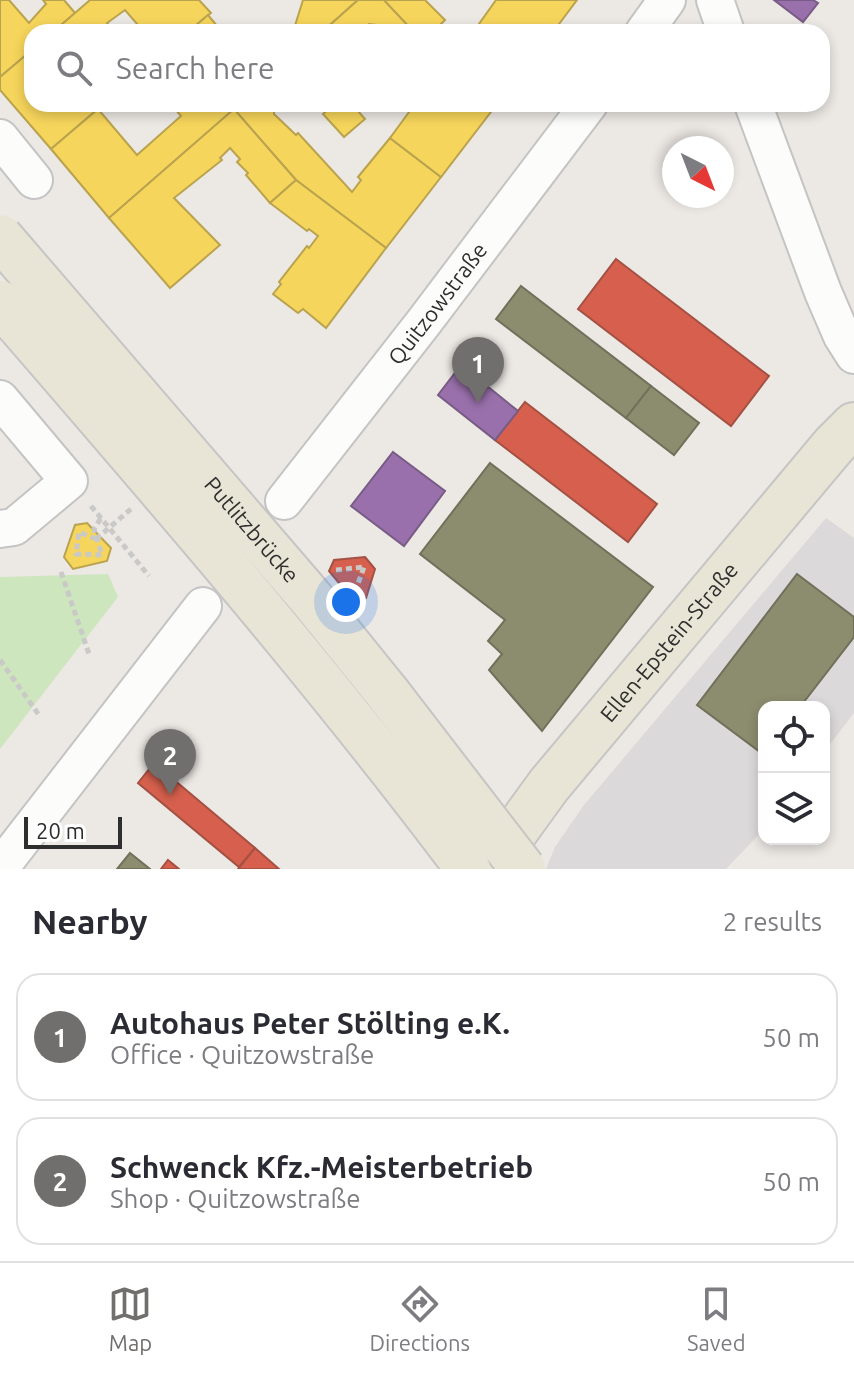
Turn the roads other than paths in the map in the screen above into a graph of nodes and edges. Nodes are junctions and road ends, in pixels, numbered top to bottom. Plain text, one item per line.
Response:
1 (667, 0) edge
2 (715, 0) edge
3 (650, 24) edge
4 (723, 24) edge
5 (583, 112) edge
6 (756, 112) edge
7 (0, 138) edge
8 (34, 180) dead end
9 (0, 237) edge
10 (0, 303) edge
11 (854, 355) edge
12 (0, 399) edge
13 (854, 425) edge
14 (284, 501) dead end
15 (0, 529) edge
16 (203, 606) dead end
17 (0, 868) edge
18 (468, 869) edge
19 (497, 869) edge
20 (523, 869) edge

1 - 3 street
2 - 4 street
5 - 14 street, Quitzowstraße
6 - 11 street
7 - 8 street
9 - 20 main road, Putlitzbrücke, bridge
10 - 18 main road, Putlitzbrücke, bridge
12 - 15 street
13 - 19 main road, Ellen-Epstein-Straße
16 - 17 street

